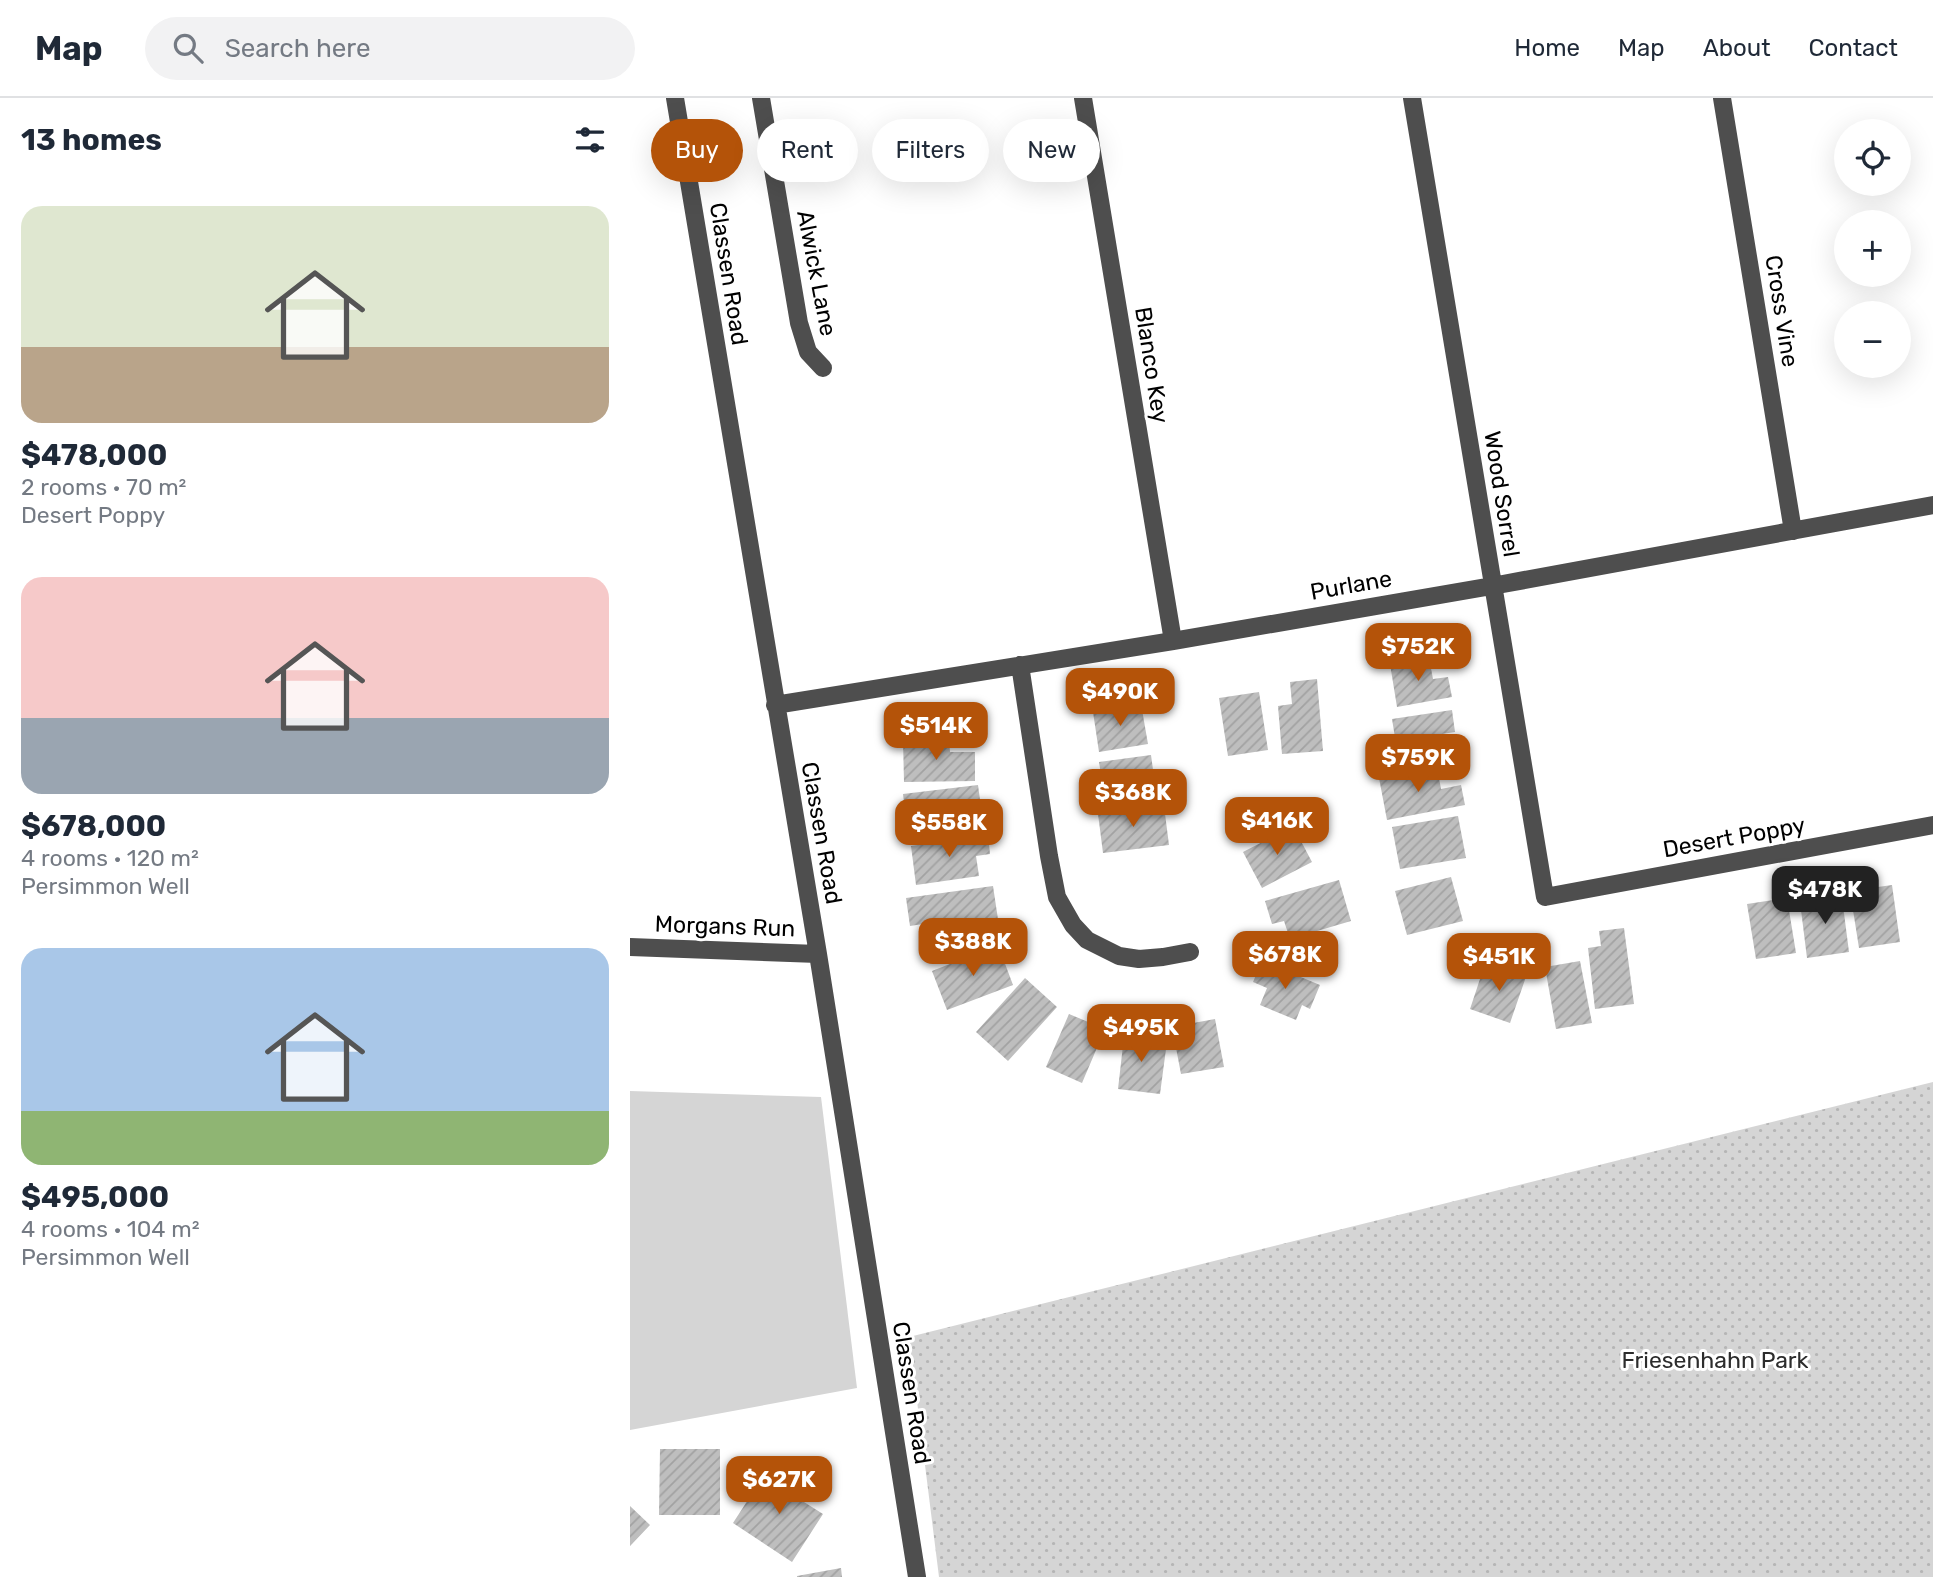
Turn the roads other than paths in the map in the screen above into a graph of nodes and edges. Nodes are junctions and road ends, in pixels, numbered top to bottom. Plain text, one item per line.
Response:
1 (675, 98) edge
2 (761, 98) edge
3 (1083, 98) edge
4 (1412, 98) edge
5 (1721, 98) edge
6 (823, 369) dead end
7 (1933, 505) edge
8 (1793, 531) junction
9 (1492, 586) junction
10 (1173, 641) junction
11 (1020, 665) junction
12 (775, 705) junction
13 (1933, 825) edge
14 (1545, 897) joint
15 (630, 947) edge
16 (1190, 952) dead end
17 (818, 954) junction
18 (917, 1577) edge

1 - 12 street, Classen Road
2 - 6 street, Alwick Lane
3 - 10 street, Blanco Key
4 - 9 street, Wood Sorrel
5 - 8 street, Cross Vine
7 - 8 street, Purlane
8 - 9 street, Purlane
9 - 10 street, Purlane
9 - 14 street, Wood Sorrel
10 - 11 street, Purlane
11 - 12 street, Purlane
11 - 16 street
12 - 17 street, Classen Road
13 - 14 street, Desert Poppy
15 - 17 street, Morgans Run
17 - 18 street, Classen Road

